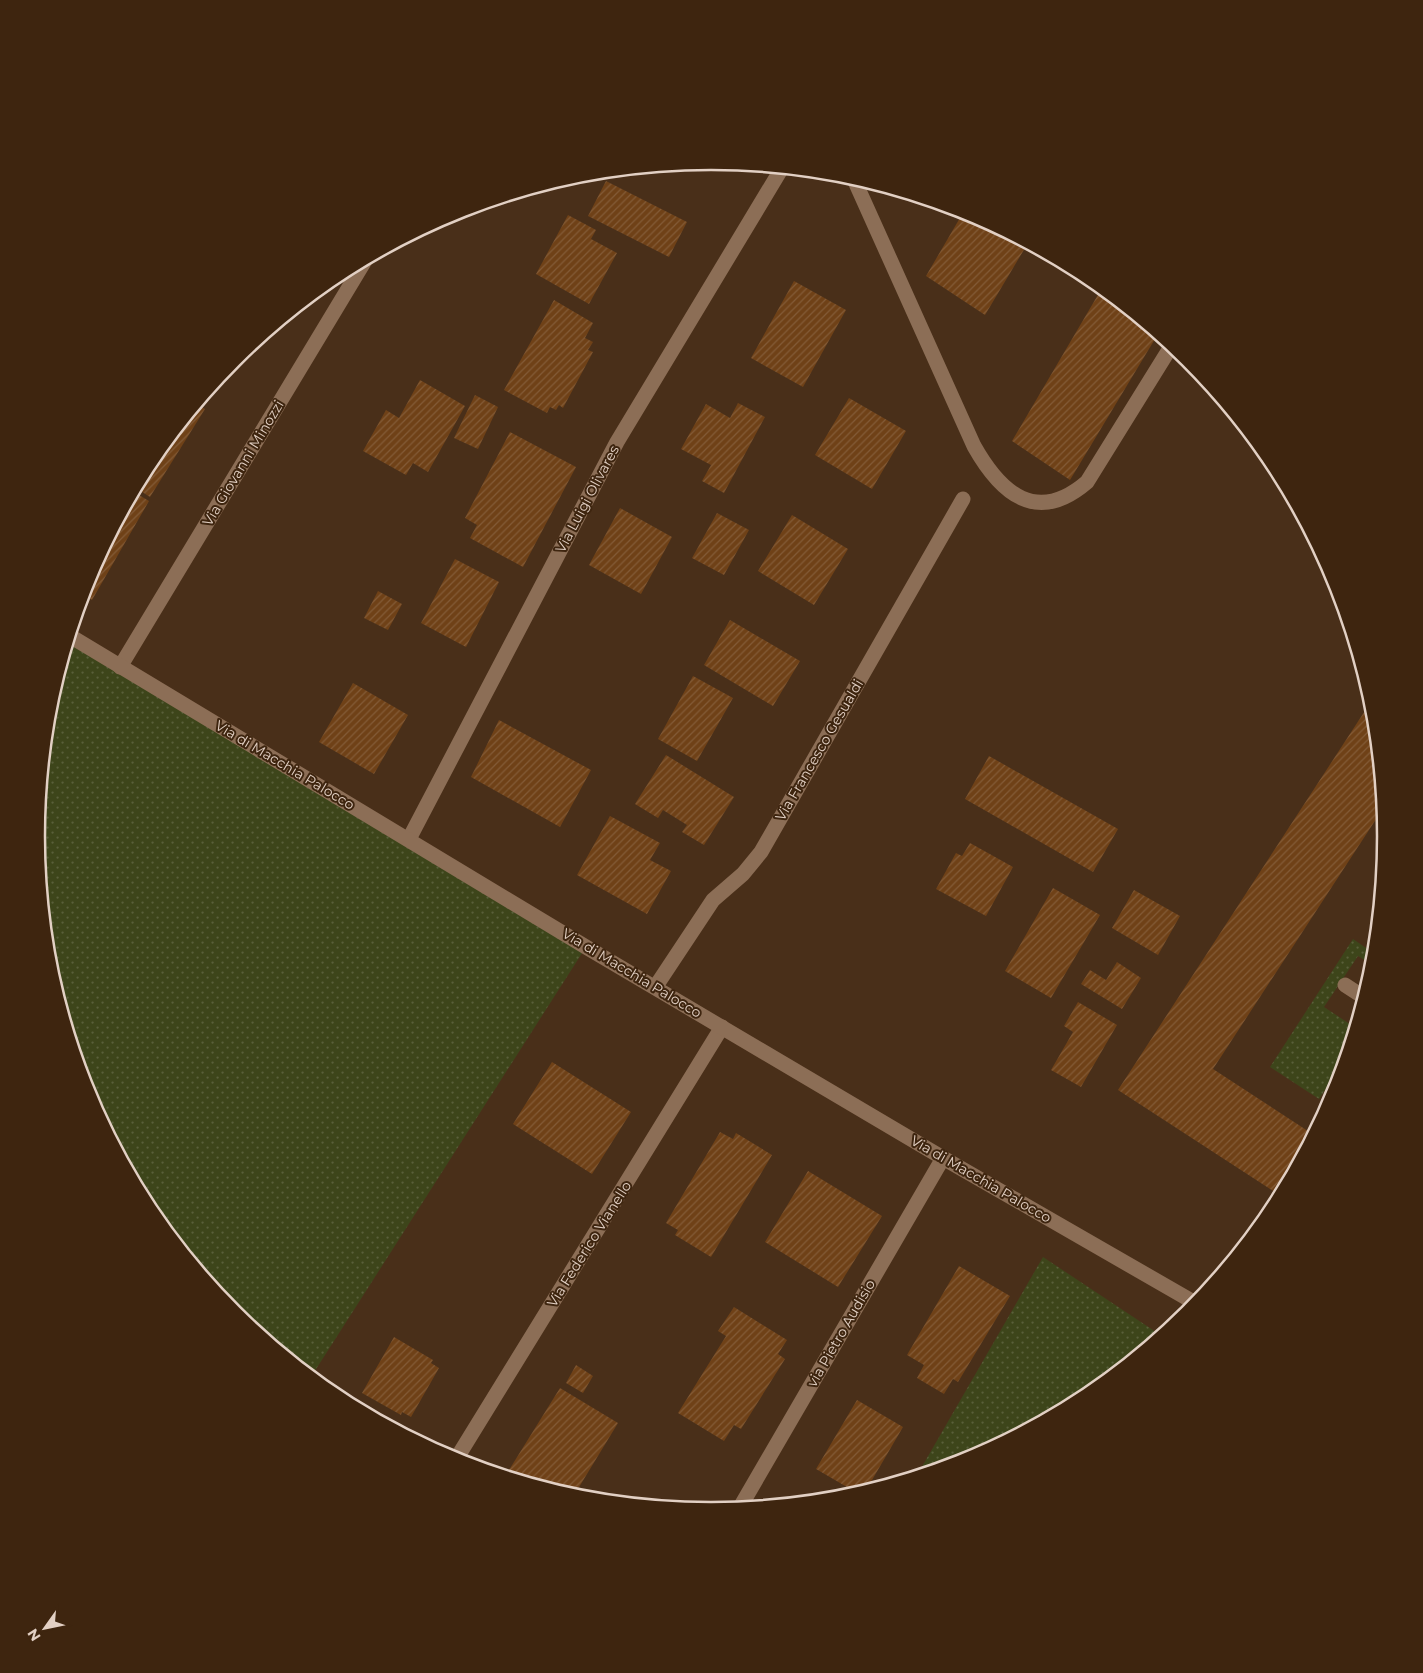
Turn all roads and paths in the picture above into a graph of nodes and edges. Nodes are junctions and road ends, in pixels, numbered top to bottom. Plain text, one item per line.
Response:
1 (779, 174) edge
2 (857, 187) edge
3 (359, 271) edge
4 (1168, 351) edge
5 (963, 499) dead end
6 (75, 639) edge
7 (120, 667) junction
8 (409, 839) junction
9 (1345, 985) dead end
10 (656, 986) junction
11 (1359, 994) edge
12 (722, 1026) junction
13 (944, 1158) junction
14 (1190, 1300) edge
15 (460, 1453) edge
16 (743, 1502) edge

1 - 8 street, Via Luigi Olivares
2 - 4 street
3 - 7 street, Via Giovanni Minozzi
5 - 10 street, Via Francesco Gesualdi
6 - 7 street, Via di Macchia Palocco
7 - 8 street, Via di Macchia Palocco
8 - 10 street, Via di Macchia Palocco
9 - 11 street
10 - 12 street, Via di Macchia Palocco
12 - 13 street, Via di Macchia Palocco
12 - 15 street, Via Federico Vianello
13 - 14 street, Via di Macchia Palocco
13 - 16 street, via Pietro Audisio

